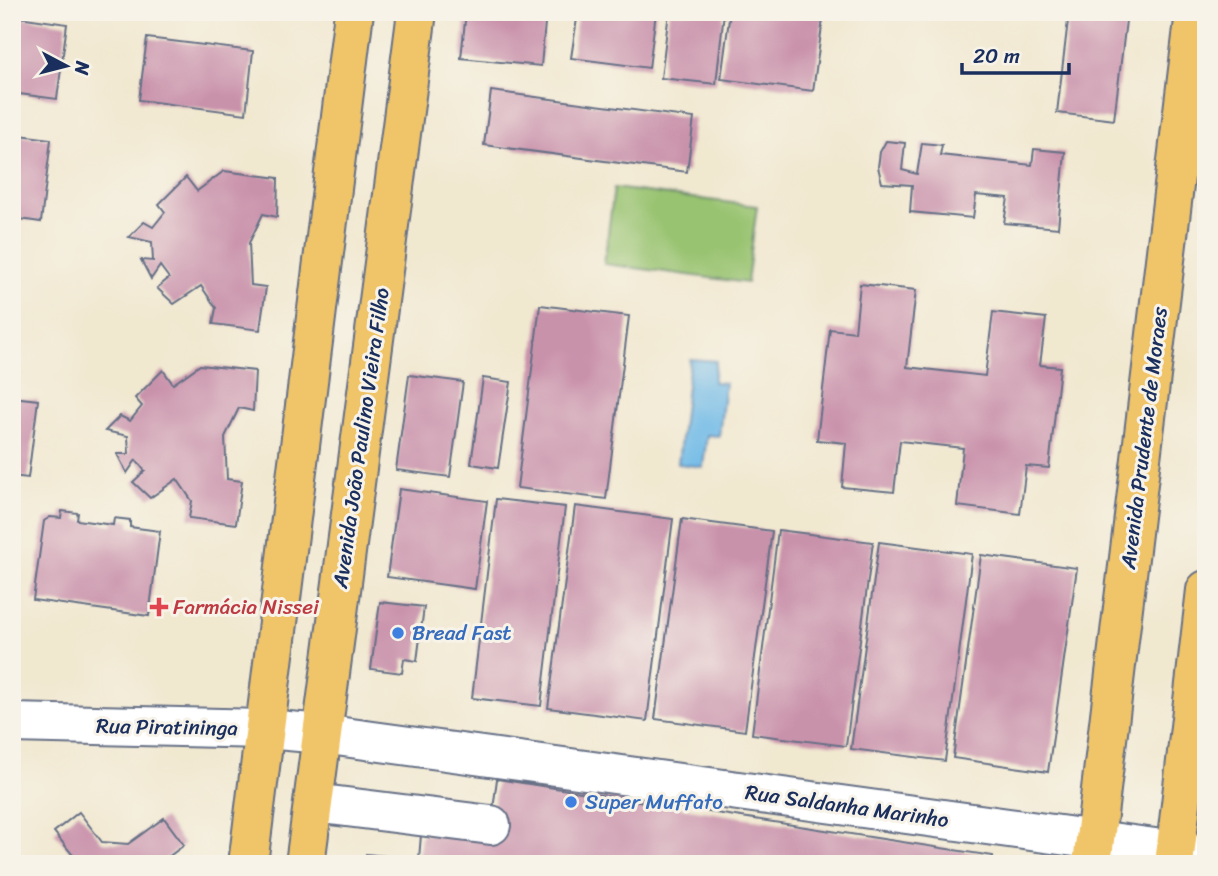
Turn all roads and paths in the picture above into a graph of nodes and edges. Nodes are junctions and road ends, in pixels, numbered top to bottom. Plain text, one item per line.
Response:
1 (354, 12) edge
2 (417, 12) edge
3 (1195, 12) edge
4 (1206, 590) edge
5 (12, 723) edge
6 (266, 729) junction
7 (322, 734) junction
8 (314, 803) junction
9 (491, 825) dead end
10 (1094, 852) edge
11 (1185, 856) edge
12 (248, 864) edge
13 (305, 864) edge

1 - 6 main road
2 - 7 main road, Avenida João Paulino Vieira Filho
3 - 10 main road, Avenida Prudente de Moraes
4 - 11 main road
5 - 6 street, Rua Piratininga
6 - 7 street, Rua Piratininga
6 - 12 main road
7 - 8 main road, Avenida João Paulino Vieira Filho
7 - 10 street, Rua Saldanha Marinho
8 - 9 street
8 - 13 main road, Avenida João Paulino Vieira Filho
10 - 11 street, Rua Saldanha Marinho

